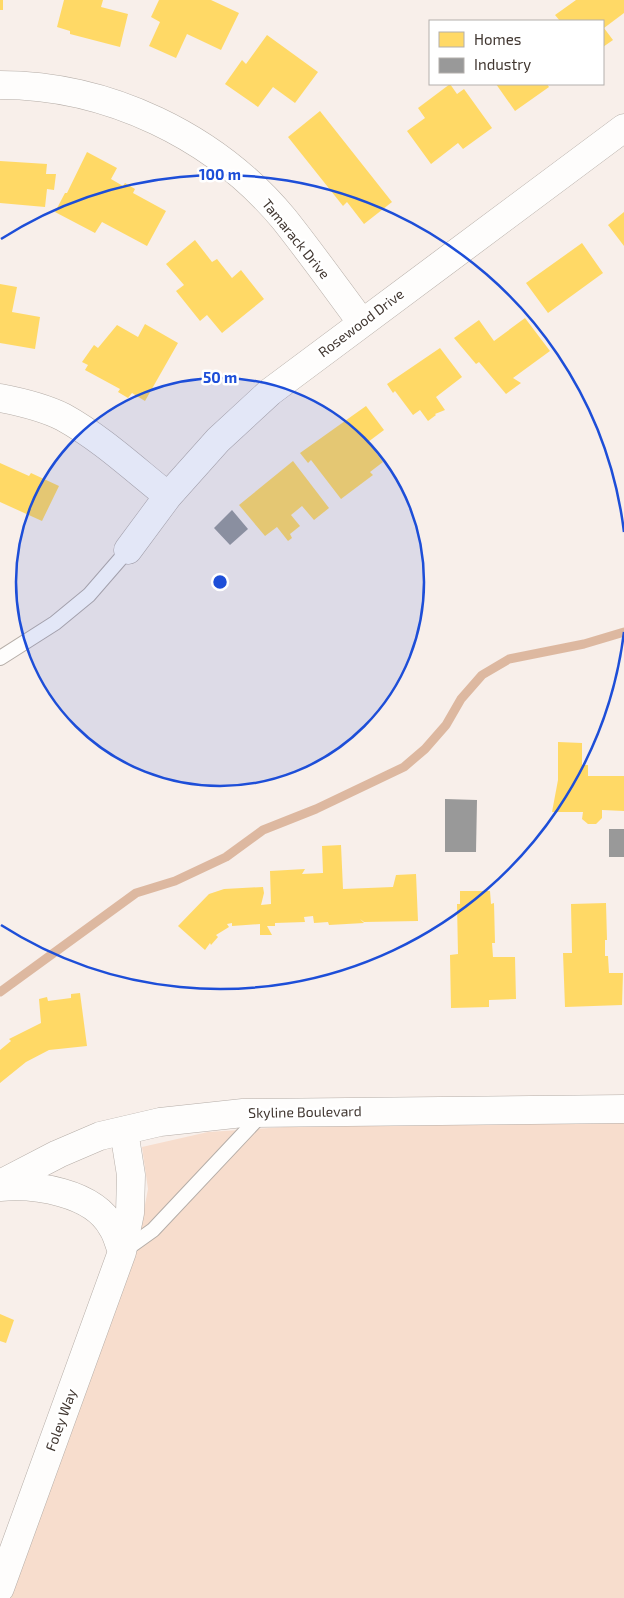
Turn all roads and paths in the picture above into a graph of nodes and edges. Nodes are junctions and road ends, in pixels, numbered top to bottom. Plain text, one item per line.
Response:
1 (0, 85) edge
2 (624, 128) edge
3 (362, 323) junction
4 (0, 398) edge
5 (168, 496) junction
6 (128, 550) joint
7 (0, 658) edge
8 (624, 1109) edge
9 (264, 1112) junction
10 (124, 1131) junction
11 (0, 1186) edge
12 (122, 1252) junction
13 (0, 1588) edge

1 - 3 street, Tamarack Drive
2 - 3 street, Rosewood Drive
3 - 5 street, Rosewood Drive
4 - 5 street
5 - 6 street, Rosewood Drive
6 - 7 lane
8 - 9 street, Skyline Boulevard
9 - 10 street, Skyline Boulevard
9 - 12 lane
10 - 11 street, Skyline Boulevard
10 - 12 street, Foley Way
11 - 12 street
12 - 13 street, Foley Way

